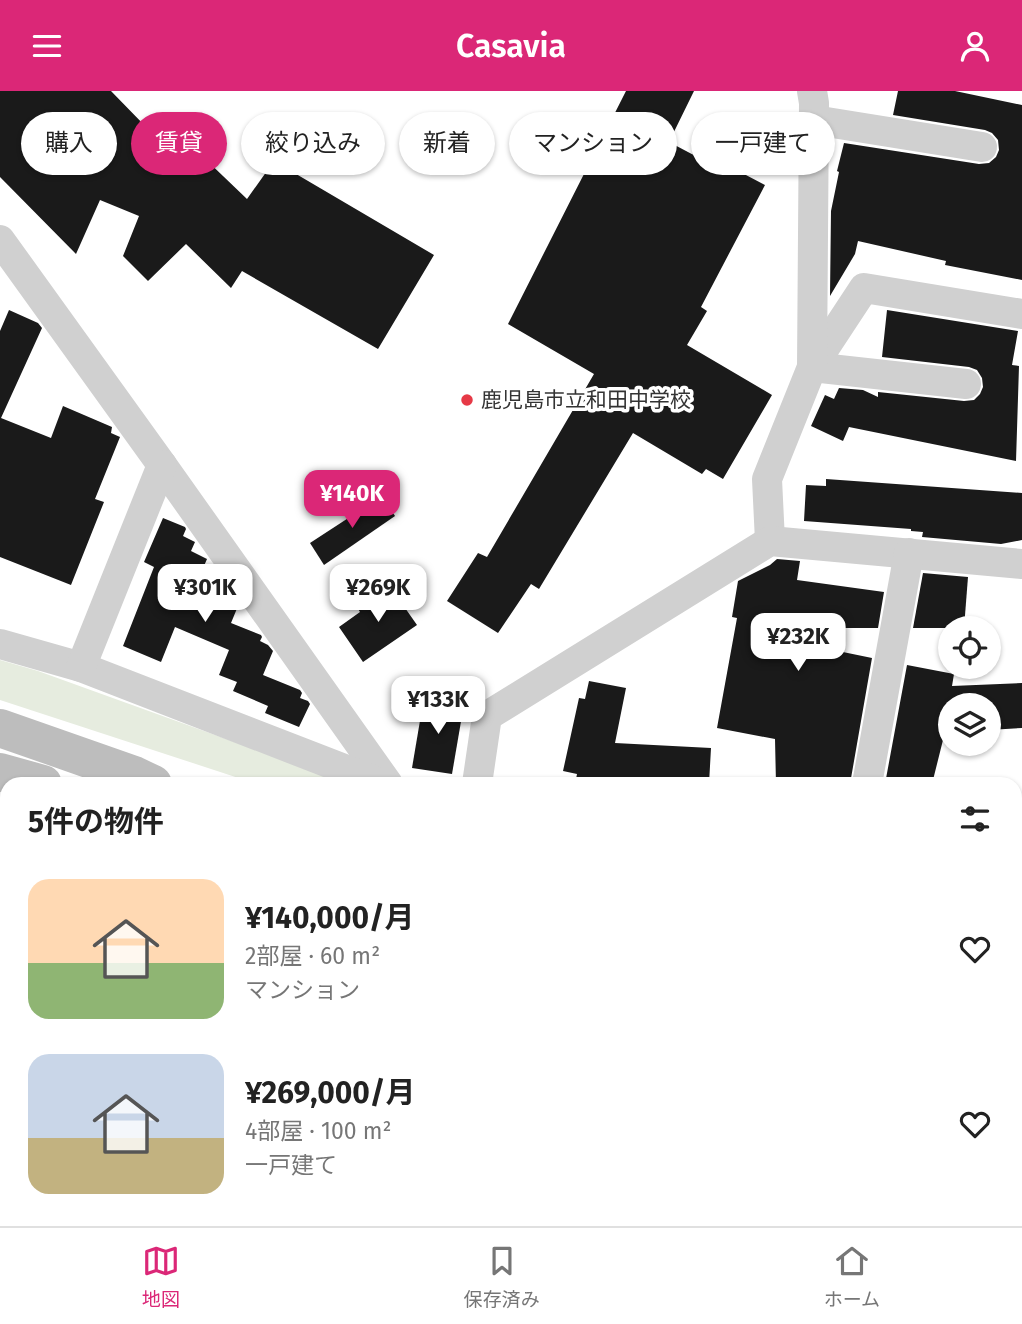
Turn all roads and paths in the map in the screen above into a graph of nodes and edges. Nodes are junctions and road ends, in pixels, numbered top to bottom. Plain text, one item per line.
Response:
1 (813, 106) edge
2 (982, 147) dead end
3 (1, 243) edge
4 (1022, 314) edge
5 (812, 367) junction
6 (966, 384) dead end
7 (162, 465) junction
8 (771, 541) junction
9 (909, 553) junction
10 (1022, 564) edge
11 (0, 644) edge
12 (81, 667) junction
13 (0, 728) edge
14 (0, 772) edge
15 (18, 777) edge
16 (138, 777) edge
17 (368, 777) edge
18 (381, 777) edge
19 (478, 777) edge
20 (868, 777) edge

1 - 2 street
1 - 5 street
3 - 7 street
4 - 5 street
5 - 6 street
5 - 8 street
7 - 12 street
7 - 18 street
8 - 9 street
8 - 19 street
9 - 10 street
9 - 20 street
11 - 12 street
12 - 17 street
13 - 16 main road
14 - 15 main road

